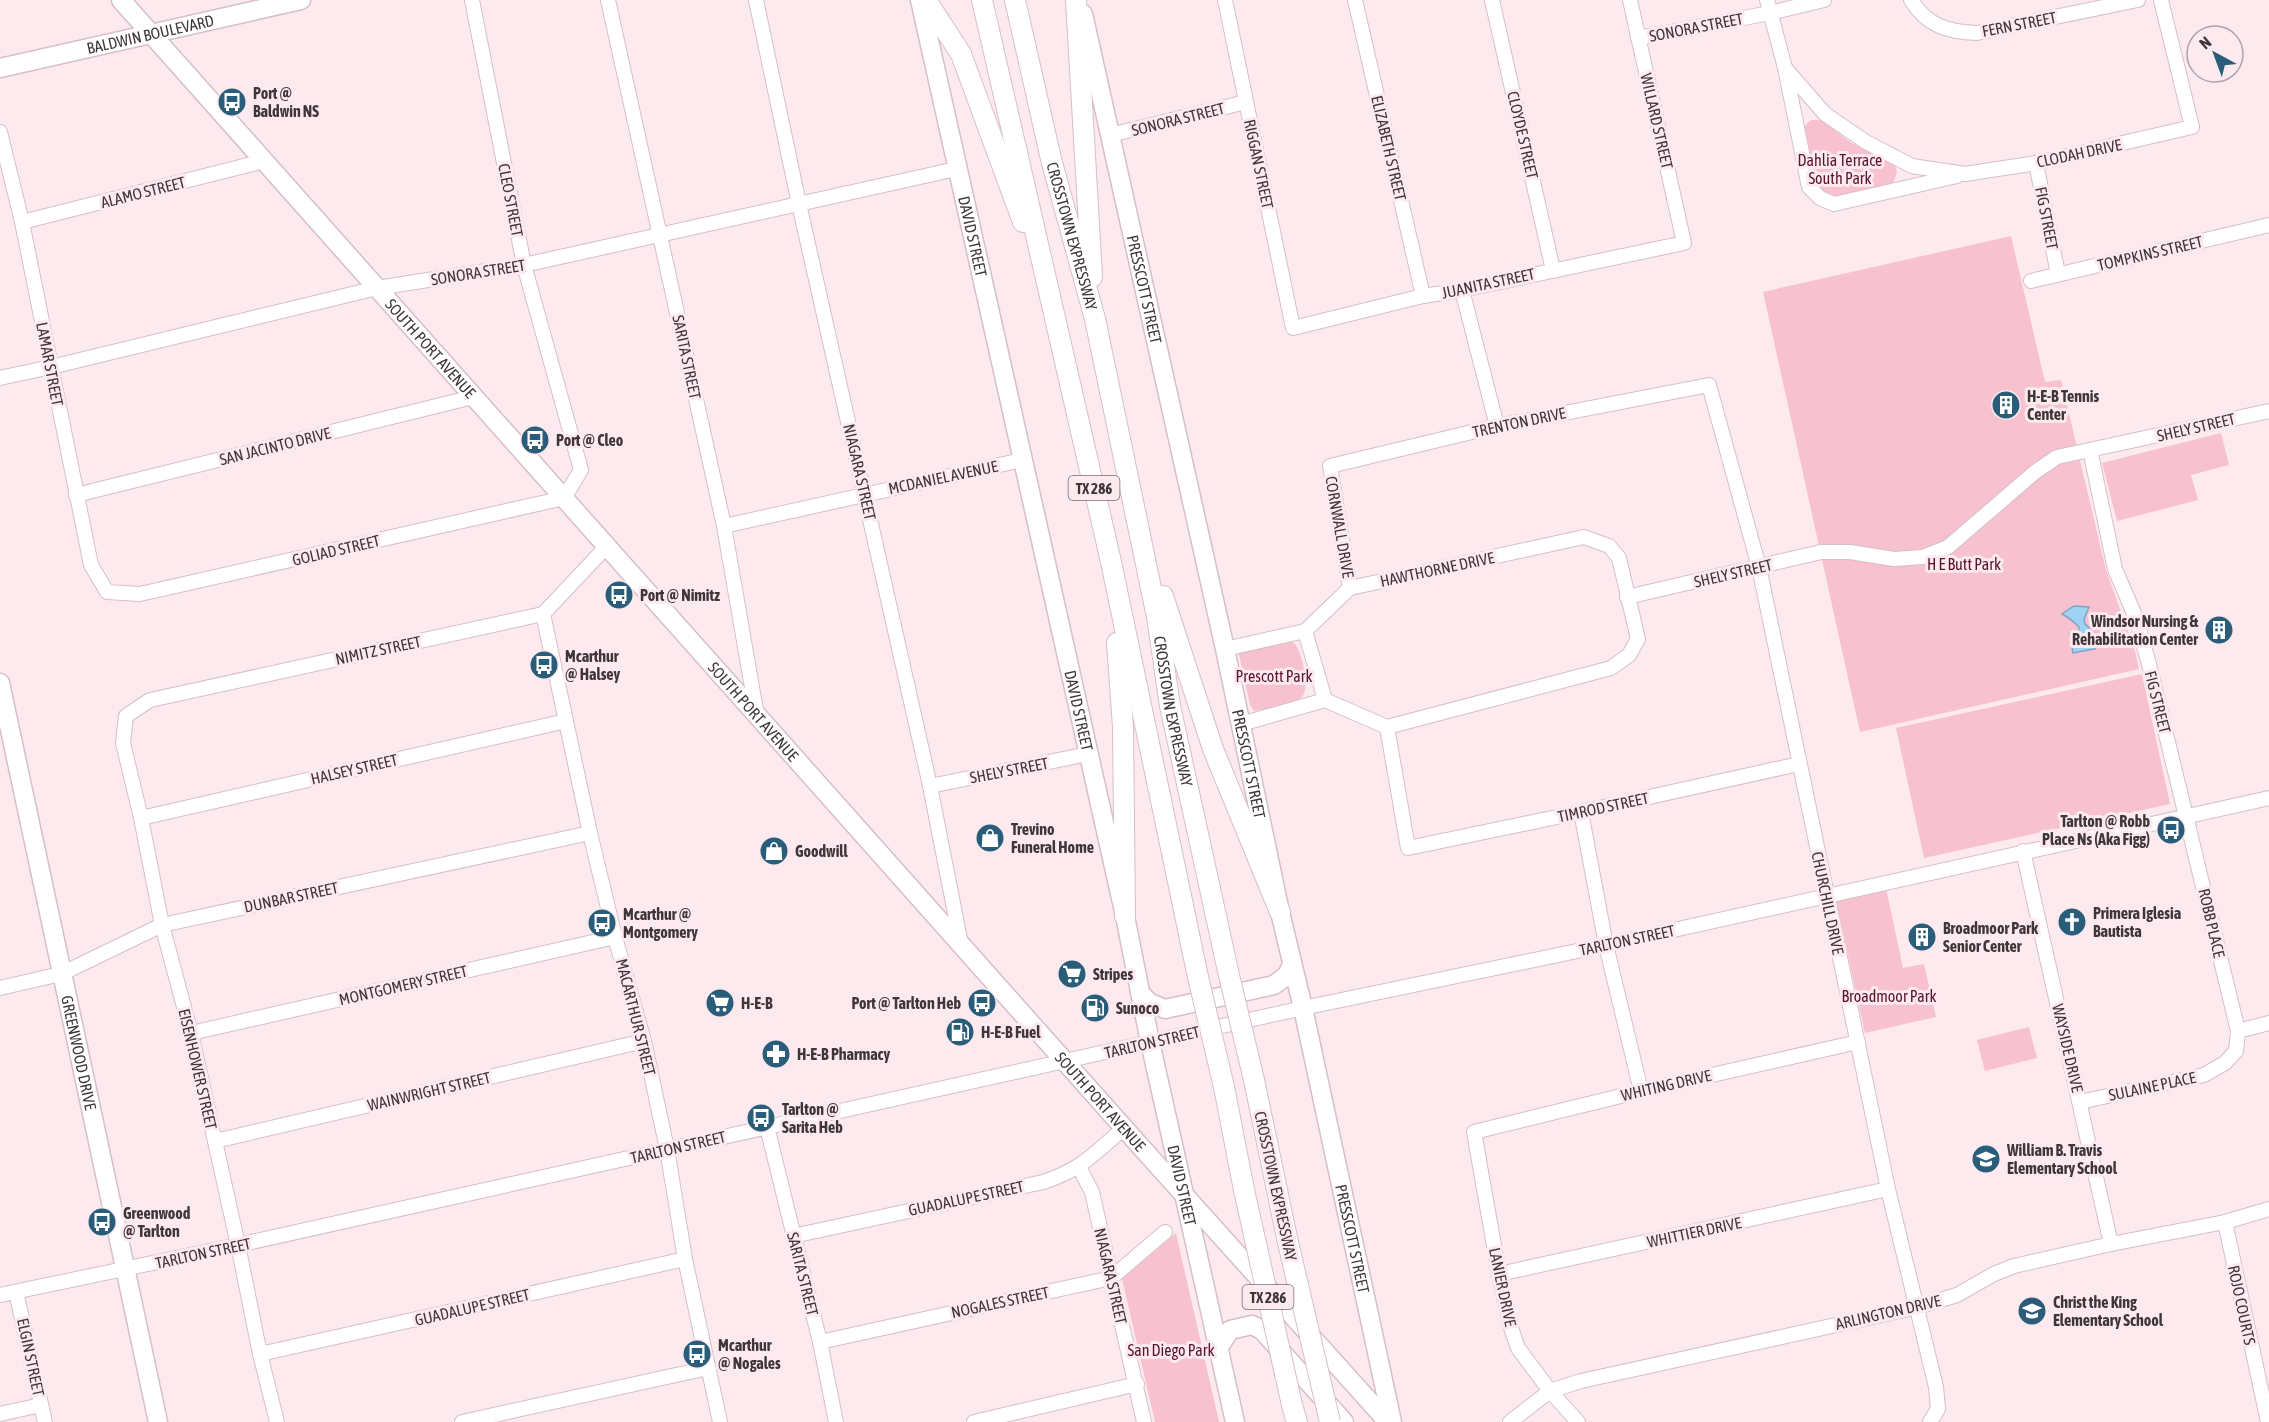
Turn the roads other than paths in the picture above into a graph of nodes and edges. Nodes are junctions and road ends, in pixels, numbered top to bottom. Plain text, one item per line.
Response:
1 (121, 0) edge
2 (301, 0) edge
3 (472, 0) edge
4 (608, 0) edge
5 (756, 0) edge
6 (920, 0) edge
7 (926, 0) edge
8 (982, 0) edge
9 (1016, 0) edge
10 (1078, 0) edge
11 (1225, 0) edge
12 (1355, 0) edge
13 (1492, 0) edge
14 (1630, 0) edge
15 (1824, 0) edge
16 (1911, 0) edge
17 (2138, 0) edge
18 (2161, 0) edge
19 (1769, 6) edge
20 (150, 34) junction
21 (1638, 38) junction
22 (0, 68) edge
23 (1785, 68) junction
24 (1246, 102) junction
25 (0, 132) edge
26 (1110, 135) junction
27 (264, 161) junction
28 (2036, 163) junction
29 (956, 169) junction
30 (1965, 174) junction
31 (799, 204) junction
32 (22, 222) junction
33 (2269, 225) edge
34 (661, 236) junction
35 (1684, 243) joint
36 (524, 265) junction
37 (1553, 270) junction
38 (2058, 274) junction
39 (2031, 281) dead end
40 (377, 288) junction
41 (1462, 290) junction
42 (1423, 296) junction
43 (1053, 304) junction
44 (1095, 319) junction
45 (1293, 328) joint
46 (51, 367) junction
47 (0, 378) edge
48 (1709, 385) joint
49 (473, 397) junction
50 (2269, 411) edge
51 (1497, 426) junction
52 (2090, 450) junction
53 (1022, 460) junction
54 (1330, 466) joint
55 (865, 494) junction
56 (76, 495) junction
57 (564, 498) junction
58 (1135, 512) junction
59 (724, 526) junction
60 (607, 546) junction
61 (1759, 567) junction
62 (1112, 571) junction
63 (1350, 588) junction
64 (107, 592) joint
65 (1627, 597) junction
66 (543, 614) junction
67 (1305, 631) junction
68 (1225, 649) junction
69 (0, 683) edge
70 (1325, 700) junction
71 (126, 716) joint
72 (757, 716) junction
73 (566, 722) junction
74 (1241, 724) junction
75 (1387, 727) junction
76 (1088, 754) junction
77 (1799, 764) junction
78 (930, 786) junction
79 (2269, 798) edge
80 (1581, 812) junction
81 (2186, 815) junction
82 (141, 818) junction
83 (590, 833) junction
84 (2023, 851) junction
85 (1826, 896) junction
86 (1280, 912) junction
87 (1125, 916) junction
88 (162, 925) junction
89 (615, 937) junction
90 (961, 944) junction
91 (1606, 945) junction
92 (1292, 965) junction
93 (61, 974) junction
94 (0, 988) edge
95 (1140, 993) junction
96 (1303, 1008) junction
97 (2269, 1023) edge
98 (2238, 1031) junction
99 (191, 1033) junction
100 (644, 1041) junction
101 (1150, 1042) junction
102 (1858, 1042) junction
103 (1065, 1061) junction
104 (1641, 1091) junction
105 (2080, 1102) junction
106 (767, 1127) junction
107 (1124, 1128) junction
108 (1474, 1132) joint
109 (215, 1141) junction
110 (668, 1149) junction
111 (1079, 1167) junction
112 (1888, 1189) junction
113 (1185, 1196) junction
114 (2269, 1209) edge
115 (2225, 1222) junction
116 (1165, 1232) dead end
117 (793, 1236) junction
118 (2111, 1244) junction
119 (238, 1245) junction
120 (685, 1259) junction
121 (126, 1270) junction
122 (1500, 1274) junction
123 (1111, 1278) junction
124 (16, 1292) junction
125 (0, 1295) edge
126 (1918, 1307) junction
127 (820, 1342) junction
128 (1219, 1347) junction
129 (260, 1354) junction
130 (2262, 1367) edge
131 (708, 1368) junction
132 (1137, 1384) junction
133 (1550, 1391) junction
134 (41, 1405) junction
135 (1294, 1413) edge
136 (0, 1414) edge
137 (1931, 1421) edge
138 (45, 1422) edge
139 (158, 1422) edge
140 (277, 1422) edge
141 (462, 1422) edge
142 (720, 1422) edge
143 (836, 1422) edge
144 (974, 1422) edge
145 (1144, 1422) edge
146 (1234, 1422) edge
147 (1330, 1422) edge
148 (1344, 1422) edge
149 (1390, 1422) edge
150 (1510, 1422) edge
151 (1578, 1422) edge
152 (2268, 1422) edge

1 - 20 main road, SOUTH PORT AVENUE
2 - 20 main road, BALDWIN BOULEVARD
3 - 36 street, CLEO STREET
4 - 34 street, SARITA STREET
5 - 31 street, NIAGARA STREET
6 - 29 main road, DAVID STREET
7 - 43 highway
8 - 43 highway, CROSSTOWN EXPRESSWAY / TX 286
9 - 44 highway, CROSSTOWN EXPRESSWAY / TX 286
10 - 26 main road, PRESSCOTT STREET
10 - 44 highway
11 - 24 street, RIGGAN STREET
12 - 42 street, ELIZABETH STREET
13 - 37 street, CLOYDE STREET
14 - 21 street, WILLARD STREET
15 - 19 street, SONORA STREET
16 - 17 street, FERN STREET
18 - 28 street, CLODAH DRIVE
19 - 21 street, SONORA STREET
19 - 23 street, CLODAH DRIVE
20 - 22 main road, BALDWIN BOULEVARD
20 - 27 main road, SOUTH PORT AVENUE
21 - 35 street, WILLARD STREET
23 - 30 street, CLODAH DRIVE
23 - 30 street, CLODAH DRIVE
24 - 26 street, SONORA STREET
24 - 45 street, RIGGAN STREET
25 - 32 street, LAMAR STREET
26 - 68 main road, PRESSCOTT STREET
27 - 32 street, ALAMO STREET
27 - 40 main road, SOUTH PORT AVENUE
28 - 30 street, CLODAH DRIVE
28 - 38 street, FIG STREET
29 - 31 street, SONORA STREET
29 - 53 main road, DAVID STREET
31 - 34 street, SONORA STREET
31 - 55 street, NIAGARA STREET
32 - 46 street, LAMAR STREET
33 - 38 street, TOMPKINS STREET
34 - 36 street, SONORA STREET
34 - 59 street, SARITA STREET
35 - 37 street, JUANITA STREET
36 - 40 street, SONORA STREET
36 - 57 street, CLEO STREET
37 - 41 street, JUANITA STREET
38 - 39 street, TOMPKINS STREET
40 - 46 street, SONORA STREET
40 - 49 main road, SOUTH PORT AVENUE
41 - 42 street, JUANITA STREET
41 - 51 street
42 - 45 street, JUANITA STREET
43 - 62 highway, CROSSTOWN EXPRESSWAY / TX 286
44 - 58 highway, CROSSTOWN EXPRESSWAY / TX 286
46 - 47 street, SONORA STREET
46 - 56 street, LAMAR STREET
48 - 51 street, TRENTON DRIVE
48 - 61 street, CHURCHILL DRIVE
49 - 56 street, SAN JACINTO DRIVE
49 - 57 main road, SOUTH PORT AVENUE
50 - 52 street, SHELY STREET
51 - 54 street, TRENTON DRIVE
52 - 61 street, SHELY STREET
52 - 81 street, FIG STREET
53 - 55 street, MCDANIEL AVENUE
53 - 76 main road, DAVID STREET
54 - 63 street, CORNWALL DRIVE
55 - 59 street, MCDANIEL AVENUE
55 - 78 street, NIAGARA STREET
56 - 64 street, LAMAR STREET
57 - 60 main road, SOUTH PORT AVENUE
57 - 64 street, GOLIAD STREET
58 - 86 highway
58 - 147 highway, CROSSTOWN EXPRESSWAY / TX 286, bridge
59 - 72 street, SARITA STREET
60 - 66 street
60 - 72 main road, SOUTH PORT AVENUE
61 - 65 street, SHELY STREET
61 - 77 street, CHURCHILL DRIVE
62 - 87 highway
62 - 135 highway, CROSSTOWN EXPRESSWAY / TX 286, bridge
63 - 65 street, HAWTHORNE DRIVE
63 - 67 street
65 - 75 street
66 - 71 street, NIMITZ STREET
66 - 73 street, MACARTHUR STREET
67 - 68 street
67 - 70 street
68 - 74 main road, PRESSCOTT STREET
69 - 93 main road, GREENWOOD DRIVE
70 - 74 street
70 - 75 street
71 - 82 street, EISENHOWER STREET
72 - 90 main road, SOUTH PORT AVENUE
73 - 82 street, HALSEY STREET
73 - 83 street, MACARTHUR STREET
74 - 86 main road, PRESSCOTT STREET
75 - 80 street, TIMROD STREET
76 - 78 street, SHELY STREET
76 - 87 main road, DAVID STREET
77 - 80 street, TIMROD STREET
77 - 85 street, CHURCHILL DRIVE
78 - 90 street, NIAGARA STREET
79 - 81 street, TARLTON STREET
80 - 91 street
81 - 84 street, TARLTON STREET
81 - 98 street, ROBB PLACE
82 - 88 street, EISENHOWER STREET
83 - 88 street, DUNBAR STREET
83 - 89 street, MACARTHUR STREET
84 - 85 street, TARLTON STREET
84 - 105 street, WAYSIDE DRIVE
85 - 91 street, TARLTON STREET
85 - 102 street, CHURCHILL DRIVE
86 - 92 main road, PRESSCOTT STREET
87 - 95 main road, DAVID STREET
88 - 93 street, DUNBAR STREET
88 - 99 street, EISENHOWER STREET
89 - 99 street, MONTGOMERY STREET
89 - 100 street, MACARTHUR STREET
90 - 103 main road, SOUTH PORT AVENUE
91 - 96 street, TARLTON STREET
91 - 104 street
92 - 95 main road
92 - 96 main road, PRESSCOTT STREET
93 - 94 street, DUNBAR STREET
93 - 121 main road, GREENWOOD DRIVE
95 - 101 main road, DAVID STREET
96 - 101 street, TARLTON STREET
96 - 149 main road, PRESSCOTT STREET
97 - 98 street
98 - 105 street, SULAINE PLACE
99 - 109 street, EISENHOWER STREET
100 - 109 street, WAINWRIGHT STREET
100 - 110 street, MACARTHUR STREET
101 - 103 street, TARLTON STREET
101 - 113 main road, DAVID STREET
102 - 104 street, WHITING DRIVE
102 - 112 street, CHURCHILL DRIVE
103 - 106 street, TARLTON STREET
103 - 107 main road, SOUTH PORT AVENUE
104 - 108 street, WHITING DRIVE
105 - 118 street, WAYSIDE DRIVE
106 - 110 street, TARLTON STREET
106 - 117 street, SARITA STREET
107 - 111 street, GUADALUPE STREET
107 - 113 main road, SOUTH PORT AVENUE
108 - 122 street, LANIER DRIVE
109 - 119 street, EISENHOWER STREET
110 - 119 street, TARLTON STREET
110 - 120 street, MACARTHUR STREET
111 - 117 street, GUADALUPE STREET
111 - 123 street, NIAGARA STREET
112 - 122 street, WHITTIER DRIVE
112 - 126 street, CHURCHILL DRIVE
113 - 128 main road, DAVID STREET
113 - 149 main road, SOUTH PORT AVENUE
114 - 115 street, ARLINGTON DRIVE
115 - 118 street, ARLINGTON DRIVE
115 - 130 street, ROJO COURTS
116 - 123 street, NOGALES STREET
117 - 127 street, SARITA STREET
118 - 126 street, ARLINGTON DRIVE
119 - 121 street, TARLTON STREET
119 - 129 street, EISENHOWER STREET
120 - 129 street, GUADALUPE STREET
120 - 131 street, MACARTHUR STREET
121 - 124 street, TARLTON STREET
121 - 139 main road, GREENWOOD DRIVE
122 - 133 street, LANIER DRIVE
123 - 127 street, NOGALES STREET
123 - 132 street, NIAGARA STREET
124 - 125 street, TARLTON STREET
124 - 134 street, ELGIN STREET
126 - 133 street, ARLINGTON DRIVE
126 - 137 street, CHURCHILL DRIVE
127 - 143 street, SARITA STREET
128 - 146 main road, DAVID STREET
128 - 148 main road
129 - 140 street, EISENHOWER STREET
130 - 152 street, ROJO COURTS
131 - 141 street
131 - 142 street, MACARTHUR STREET
132 - 144 street
132 - 145 street, NIAGARA STREET
133 - 150 street, ARLINGTON DRIVE
133 - 151 street, LANIER DRIVE
134 - 136 street
134 - 138 street, ELGIN STREET

